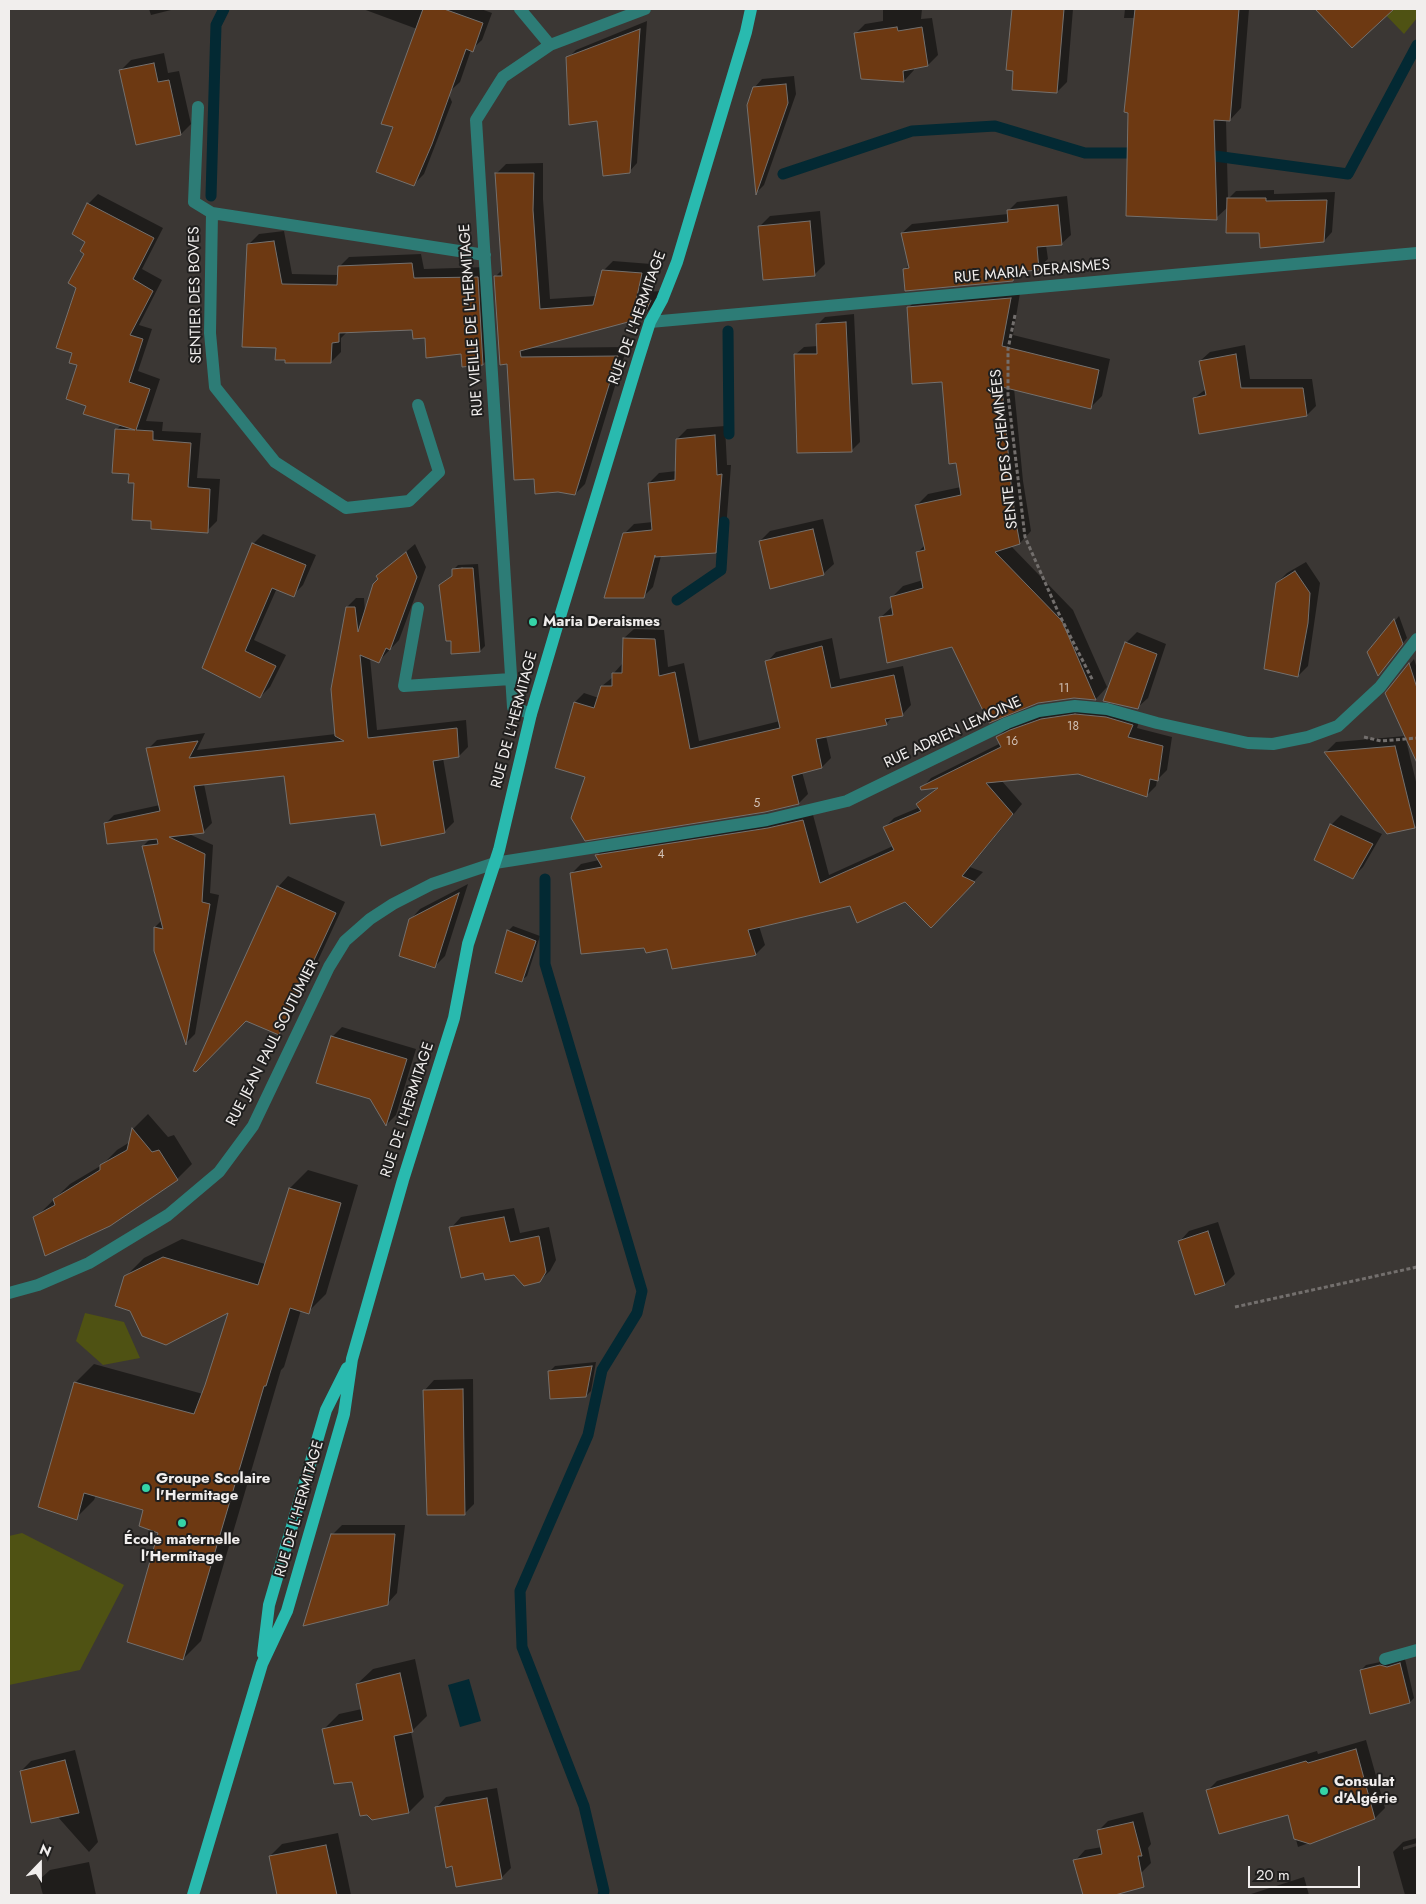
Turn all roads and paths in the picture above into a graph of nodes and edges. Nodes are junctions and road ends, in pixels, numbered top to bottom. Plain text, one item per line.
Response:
1 (520, 9) edge
2 (646, 9) edge
3 (751, 9) edge
4 (550, 46) junction
5 (198, 107) dead end
6 (212, 212) junction
7 (1417, 252) edge
8 (484, 255) junction
9 (1021, 290) junction
10 (650, 322) junction
11 (418, 405) dead end
12 (418, 608) dead end
13 (1417, 638) edge
14 (511, 679) junction
15 (1107, 709) junction
16 (532, 714) junction
17 (1338, 726) junction
18 (1417, 738) edge
19 (495, 863) junction
20 (1417, 1267) edge
21 (9, 1293) edge
22 (1235, 1307) dead end
23 (352, 1359) junction
24 (1417, 1650) edge
25 (1385, 1659) dead end
26 (262, 1664) junction
27 (193, 1895) edge

1 - 4 street
2 - 4 street, RUE VIEILLE DE L'HERMITAGE
3 - 10 main road, RUE DE L'HERMITAGE
4 - 8 street, RUE VIEILLE DE L'HERMITAGE
5 - 6 street
6 - 8 street, SENTIER DES BOVES
6 - 11 street, SENTIER DES BOVES
7 - 9 street, RUE MARIA DERAISMES
8 - 14 street, RUE VIEILLE DE L'HERMITAGE
9 - 10 street, RUE MARIA DERAISMES
9 - 15 path, SENTE DES CHEMINÉES
10 - 16 main road, RUE DE L'HERMITAGE
12 - 14 street
13 - 17 street, RUE ADRIEN LEMOINE
14 - 16 street, RUE VIEILLE DE L'HERMITAGE
15 - 17 street, RUE ADRIEN LEMOINE
15 - 19 street, RUE ADRIEN LEMOINE
16 - 19 main road, RUE DE L'HERMITAGE
17 - 18 path
19 - 21 street, RUE JEAN PAUL SOUTUMIER
19 - 23 main road, RUE DE L'HERMITAGE
20 - 22 path
23 - 26 main road, RUE DE L'HERMITAGE
23 - 26 main road, RUE DE L'HERMITAGE
24 - 25 street
26 - 27 main road, RUE DE L'HERMITAGE

